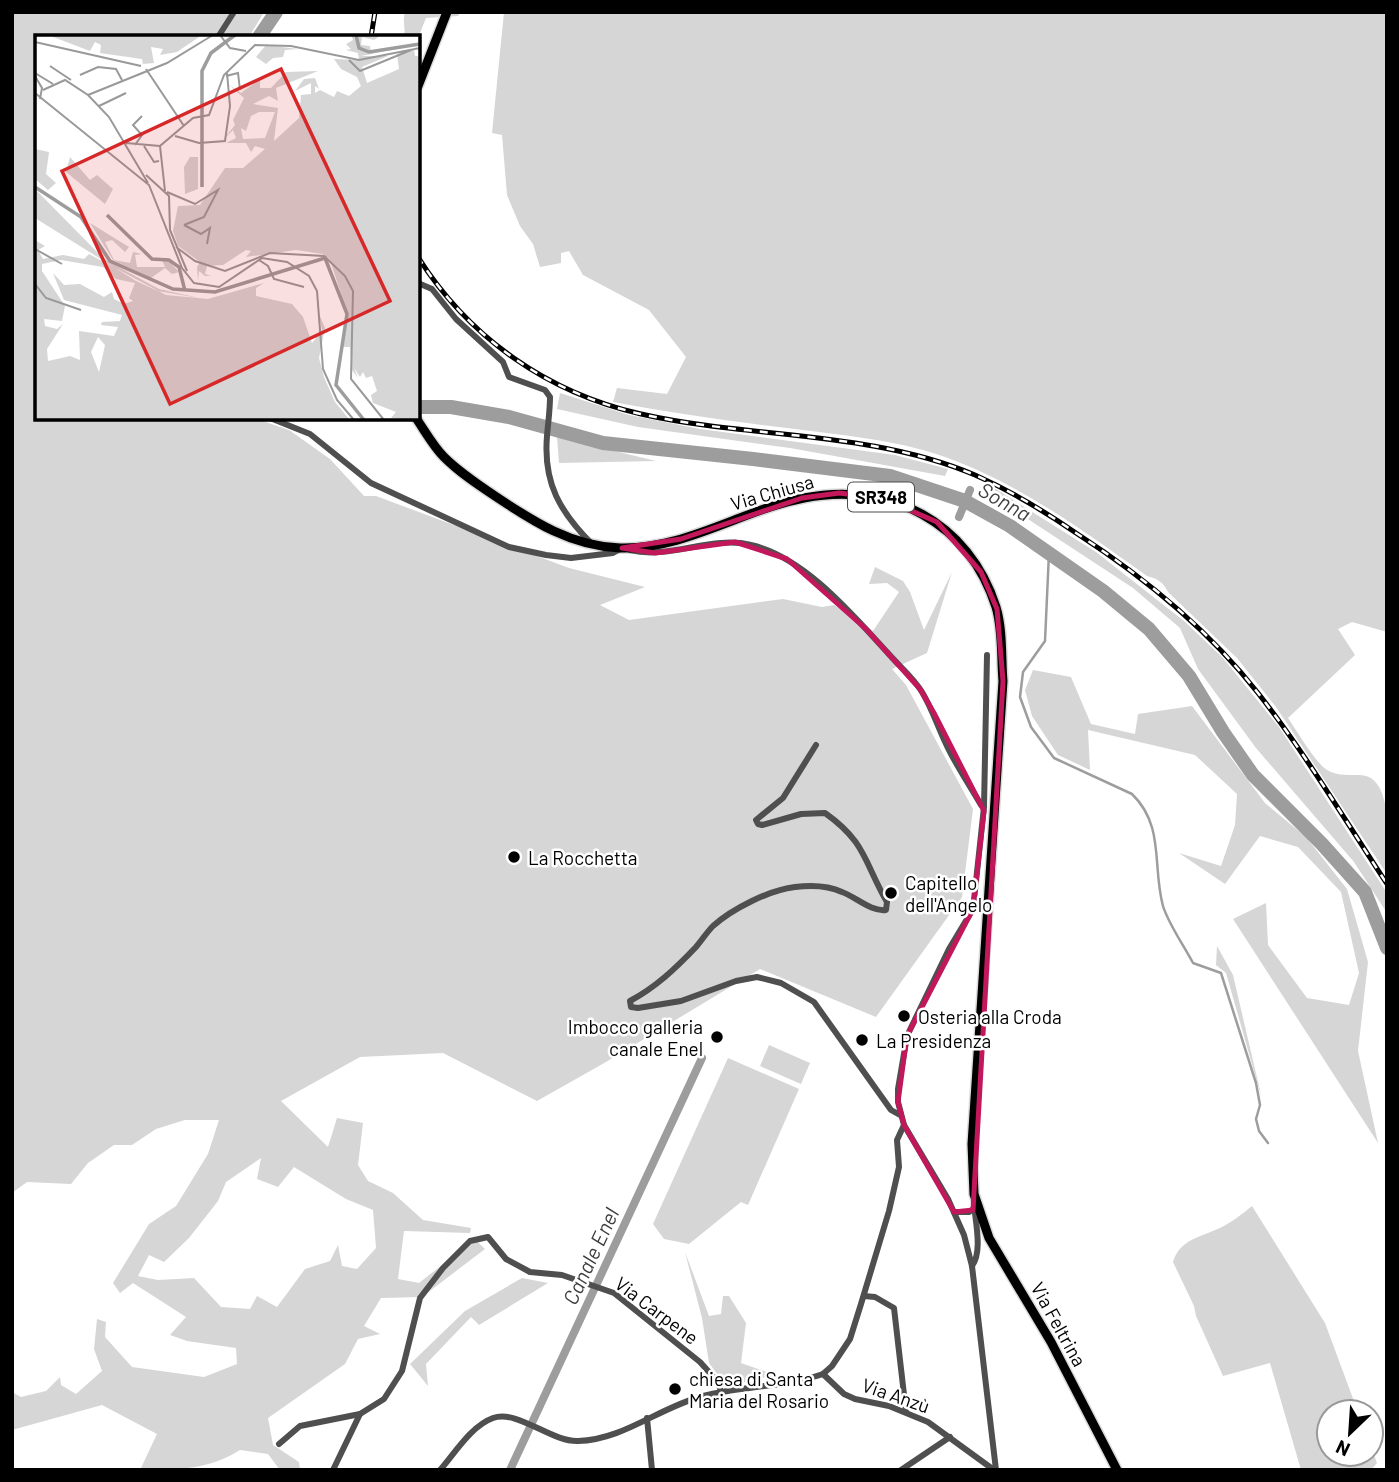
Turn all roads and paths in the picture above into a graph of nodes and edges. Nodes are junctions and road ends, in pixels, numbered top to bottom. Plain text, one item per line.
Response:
1 (234, 12) edge
2 (447, 12) edge
3 (219, 35) edge
4 (420, 81) edge
5 (420, 284) edge
6 (275, 420) edge
7 (417, 420) edge
8 (594, 545) junction
9 (621, 548) junction
10 (986, 655) dead end
11 (816, 745) dead end
12 (985, 807) junction
13 (987, 913) joint
14 (900, 1115) junction
15 (904, 1125) junction
16 (974, 1194) junction
17 (975, 1208) junction
18 (954, 1213) junction
19 (972, 1266) junction
20 (864, 1296) junction
21 (823, 1374) junction
22 (722, 1392) junction
23 (906, 1412) junction
24 (360, 1414) junction
25 (647, 1419) junction
26 (950, 1437) junction
27 (279, 1444) dead end
28 (333, 1470) edge
29 (440, 1470) edge
30 (652, 1470) edge
31 (901, 1470) edge
32 (995, 1470) edge
33 (1117, 1470) edge

1 - 3 street
2 - 4 main road
5 - 8 street
6 - 9 street
7 - 8 main road, Via Chiusa / SR348
8 - 9 main road, Via Chiusa / SR348
9 - 12 street
9 - 13 main road, Via Chiusa / SR348
10 - 12 street
11 - 14 street
12 - 14 street
13 - 16 main road, Via Feltrina / SR348
14 - 15 street
15 - 18 street
15 - 20 street
16 - 17 street, Via Feltrina
16 - 33 main road, Via Feltrina
17 - 18 street
17 - 19 street, Via Feltrina
18 - 19 street
19 - 32 street, Via Feltrina
20 - 21 street
20 - 23 street
21 - 22 street
21 - 23 street, Via Anzù
22 - 24 street, Via Carpene
22 - 25 street
23 - 26 street, Via Anzù
24 - 27 street
24 - 28 street
25 - 29 street
25 - 30 street
26 - 31 street
26 - 32 street, Via Anzù

